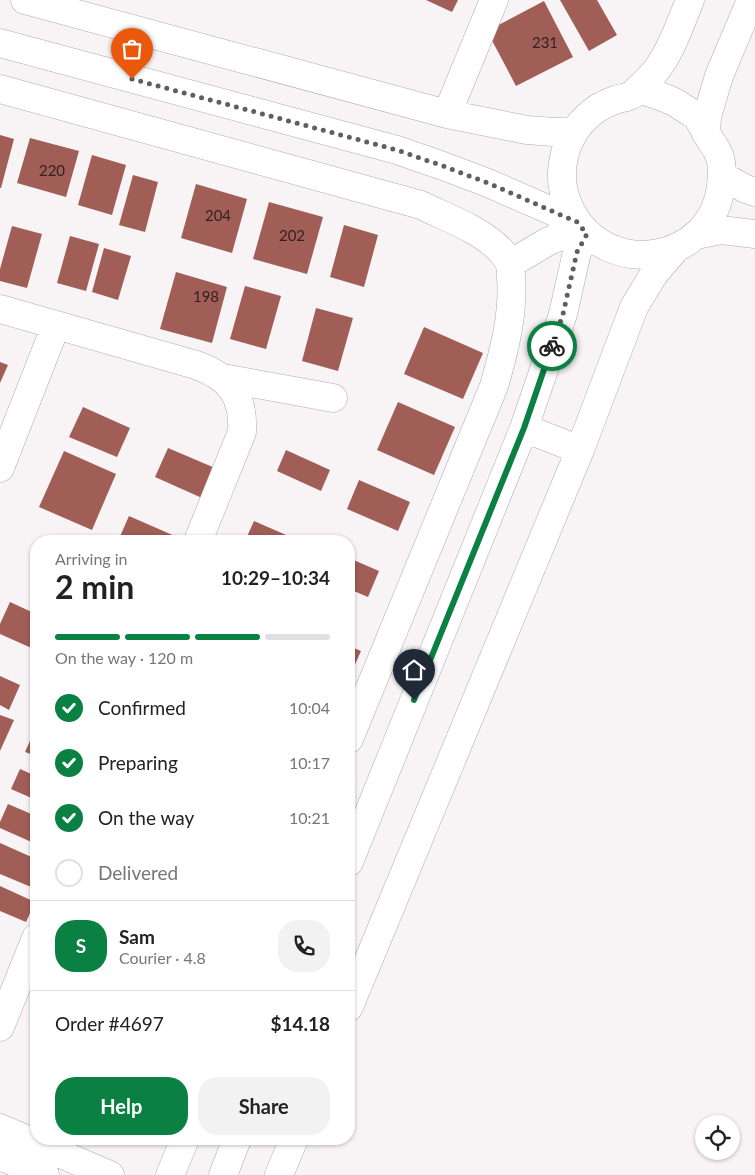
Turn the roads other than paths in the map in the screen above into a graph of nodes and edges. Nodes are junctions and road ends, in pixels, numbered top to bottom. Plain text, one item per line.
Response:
1 (25, 0) edge
2 (494, 0) edge
3 (690, 0) edge
4 (750, 0) edge
5 (0, 44) edge
6 (0, 89) edge
7 (638, 89) junction
8 (447, 114) junction
9 (574, 131) junction
10 (705, 132) junction
11 (722, 176) junction
12 (755, 192) edge
13 (582, 228) junction
14 (755, 234) edge
15 (687, 241) junction
16 (510, 264) junction
17 (0, 309) edge
18 (56, 325) junction
19 (222, 378) junction
20 (334, 398) dead end
21 (524, 428) junction
22 (580, 450) junction
23 (0, 468) edge
24 (200, 535) edge
25 (355, 723) edge
26 (355, 847) edge
27 (30, 953) edge
28 (355, 993) edge
29 (0, 1026) edge
30 (0, 1128) edge
31 (30, 1141) edge
32 (40, 1145) edge
33 (182, 1145) edge
34 (235, 1145) edge
35 (292, 1145) edge
36 (0, 1156) edge
37 (45, 1175) edge
38 (110, 1175) edge
39 (170, 1175) edge
40 (223, 1175) edge
41 (279, 1175) edge

1 - 8 street
2 - 8 street
3 - 7 street
4 - 10 street
5 - 13 street
6 - 16 street
7 - 9 street
7 - 10 street
8 - 9 street
9 - 13 street
10 - 11 street
11 - 12 street
11 - 15 street
13 - 15 street
13 - 16 street
13 - 21 street
14 - 15 street
15 - 22 street
16 - 25 street
17 - 18 street
18 - 19 street
18 - 23 street
19 - 20 street
19 - 24 street
21 - 22 street
21 - 26 street
22 - 28 street
27 - 29 street
30 - 31 street
32 - 38 street
33 - 39 street
34 - 40 street
35 - 41 street
36 - 37 street

